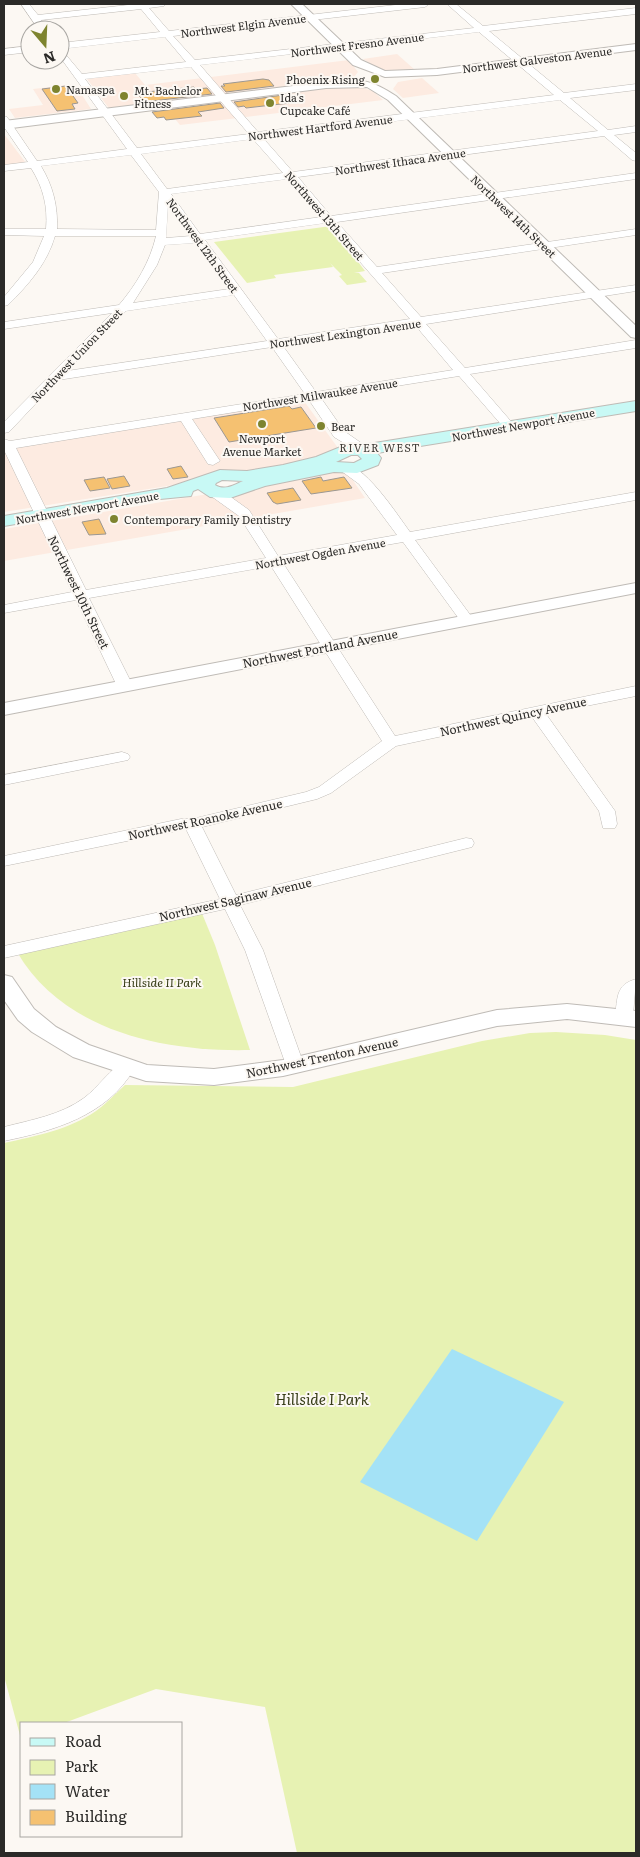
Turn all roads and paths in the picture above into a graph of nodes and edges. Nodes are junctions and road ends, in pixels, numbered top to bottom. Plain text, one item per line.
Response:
1 (25, 4) edge
2 (161, 4) edge
3 (296, 4) edge
4 (426, 4) edge
5 (451, 4) edge
6 (142, 5) edge
7 (636, 11) edge
8 (310, 17) junction
9 (35, 18) joint
10 (481, 28) junction
11 (167, 34) junction
12 (70, 45) edge
13 (339, 46) junction
14 (636, 48) edge
15 (20, 50) edge
16 (4, 52) edge
17 (520, 61) junction
18 (357, 63) junction
19 (193, 64) junction
20 (70, 65) edge
21 (79, 77) junction
22 (387, 78) junction
23 (363, 81) junction
24 (636, 87) edge
25 (562, 96) junction
26 (223, 98) junction
27 (392, 98) junction
28 (104, 112) junction
29 (411, 116) junction
30 (5, 123) edge
31 (636, 129) edge
32 (606, 133) junction
33 (256, 136) junction
34 (132, 151) junction
35 (451, 154) junction
36 (636, 158) edge
37 (34, 164) junction
38 (4, 168) edge
39 (291, 175) junction
40 (636, 176) edge
41 (164, 192) junction
42 (494, 196) junction
43 (329, 219) junction
44 (4, 232) edge
45 (51, 232) junction
46 (636, 232) edge
47 (160, 238) junction
48 (198, 238) junction
49 (544, 246) junction
50 (374, 271) junction
51 (636, 288) edge
52 (236, 290) junction
53 (596, 295) junction
54 (4, 303) edge
55 (122, 308) junction
56 (418, 322) junction
57 (4, 325) edge
58 (636, 334) edge
59 (275, 343) junction
60 (636, 344) edge
61 (461, 372) junction
62 (54, 377) junction
63 (312, 395) junction
64 (633, 405) edge
65 (184, 416) junction
66 (509, 426) junction
67 (4, 429) edge
68 (6, 444) edge
69 (339, 457) junction
70 (213, 461) junction
71 (366, 464) junction
72 (211, 486) junction
73 (237, 486) junction
74 (636, 496) edge
75 (42, 514) junction
76 (4, 521) edge
77 (407, 537) junction
78 (274, 561) junction
79 (636, 588) edge
80 (81, 595) junction
81 (4, 609) edge
82 (467, 620) junction
83 (330, 646) junction
84 (125, 686) junction
85 (636, 691) edge
86 (4, 709) edge
87 (536, 712) junction
88 (391, 742) junction
89 (122, 757) dead end
90 (4, 780) edge
91 (192, 824) junction
92 (609, 824) dead end
93 (466, 843) dead end
94 (4, 861) edge
95 (230, 902) junction
96 (4, 952) edge
97 (4, 982) edge
98 (636, 985) edge
99 (630, 1018) edge
100 (295, 1065) junction
101 (125, 1069) junction
102 (4, 1134) edge

1 - 9 street
2 - 6 street
3 - 8 street
4 - 8 street, Northwest Elgin Avenue
5 - 10 street
6 - 9 street
6 - 11 street, Northwest 13th Street
7 - 10 street, Northwest Fresno Avenue
8 - 11 street, Northwest Elgin Avenue
8 - 13 street
10 - 13 street, Northwest Fresno Avenue
10 - 17 street
11 - 12 street, Northwest Elgin Avenue
11 - 19 street, Northwest 13th Street
13 - 18 street
13 - 19 street, Northwest Fresno Avenue
14 - 17 street, Northwest Galveston Avenue
15 - 16 street
17 - 22 street, Northwest Galveston Avenue
17 - 25 street
18 - 22 street
18 - 23 street
19 - 21 street, Northwest Fresno Avenue
19 - 26 street, Northwest 13th Street
20 - 21 street, Northwest 12th Street
21 - 28 street, Northwest 12th Street
22 - 23 street, Northwest Galveston Avenue
22 - 27 street
23 - 26 street
23 - 27 street, Northwest 14th Street
24 - 25 street, Northwest Hartford Avenue
25 - 29 street, Northwest Hartford Avenue
25 - 32 street
26 - 28 street
26 - 33 street, Northwest 13th Street
27 - 29 street, Northwest 14th Street
28 - 30 street
28 - 34 street, Northwest 12th Street
29 - 33 street, Northwest Hartford Avenue
29 - 35 street, Northwest 14th Street
30 - 37 street
31 - 32 street, Northwest Ithaca Avenue
32 - 35 street, Northwest Ithaca Avenue
32 - 36 street
33 - 34 street, Northwest Hartford Avenue
33 - 39 street, Northwest 13th Street
34 - 37 street, Northwest Hartford Avenue
34 - 41 street, Northwest 12th Street
35 - 39 street, Northwest Ithaca Avenue
35 - 42 street, Northwest 14th Street
37 - 38 street, Northwest Hartford Avenue
37 - 45 street
39 - 41 street, Northwest Ithaca Avenue
39 - 43 street, Northwest 13th Street
40 - 42 street
41 - 47 street, Northwest Union Street
41 - 48 street, Northwest 12th Street
42 - 43 street
42 - 49 street, Northwest 14th Street
43 - 48 street
43 - 50 street, Northwest 13th Street
44 - 45 street
45 - 47 street
45 - 54 street
46 - 49 street
47 - 48 street
47 - 55 street, Northwest Union Street
48 - 52 street, Northwest 12th Street
49 - 50 street
49 - 53 street, Northwest 14th Street
50 - 56 street, Northwest 13th Street
51 - 53 street, Northwest Lexington Avenue
52 - 55 street
52 - 59 street, Northwest 12th Street
53 - 56 street, Northwest Lexington Avenue
53 - 58 street, Northwest 14th Street
55 - 57 street
55 - 62 street, Northwest Union Street
56 - 59 street, Northwest Lexington Avenue
56 - 61 street, Northwest 13th Street
59 - 62 street, Northwest Lexington Avenue
59 - 63 street, Northwest 12th Street
60 - 61 street, Northwest Milwaukee Avenue
61 - 63 street, Northwest Milwaukee Avenue
61 - 66 street, Northwest 13th Street
62 - 67 street, Northwest Union Street
63 - 65 street, Northwest Milwaukee Avenue
63 - 69 street, Northwest 12th Street
64 - 66 main road, Northwest Newport Avenue
65 - 68 street, Northwest Milwaukee Avenue
65 - 70 street
66 - 71 main road, Northwest Newport Avenue
68 - 75 street, Northwest 10th Street
69 - 71 street, Northwest 12th Street
69 - 71 main road, Northwest Newport Avenue
69 - 73 main road
70 - 72 street
70 - 73 street
71 - 77 street, Northwest 12th Street
72 - 73 main road, Northwest Newport Avenue
72 - 75 main road, Northwest Newport Avenue
73 - 78 street
74 - 77 street, Northwest Ogden Avenue
75 - 76 main road, Northwest Newport Avenue
75 - 80 street, Northwest 10th Street
77 - 78 street, Northwest Ogden Avenue
77 - 82 street, Northwest 12th Street
78 - 80 street, Northwest Ogden Avenue
78 - 83 street
79 - 82 street, Northwest Portland Avenue
80 - 81 street, Northwest Ogden Avenue
80 - 84 street, Northwest 10th Street
82 - 83 street, Northwest Portland Avenue
83 - 84 street, Northwest Portland Avenue
83 - 88 street
84 - 86 street, Northwest Portland Avenue
85 - 87 street, Northwest Quincy Avenue
87 - 88 street, Northwest Quincy Avenue
87 - 92 street
88 - 91 street, Northwest Roanoke Avenue
89 - 90 street
91 - 94 street, Northwest Roanoke Avenue
91 - 95 street
93 - 95 street, Northwest Saginaw Avenue
95 - 96 street, Northwest Saginaw Avenue
95 - 100 street
97 - 101 street, Northwest Trenton Avenue
98 - 99 street, Northwest Trenton Avenue
99 - 100 street, Northwest Trenton Avenue
100 - 101 street, Northwest Trenton Avenue
101 - 102 street

